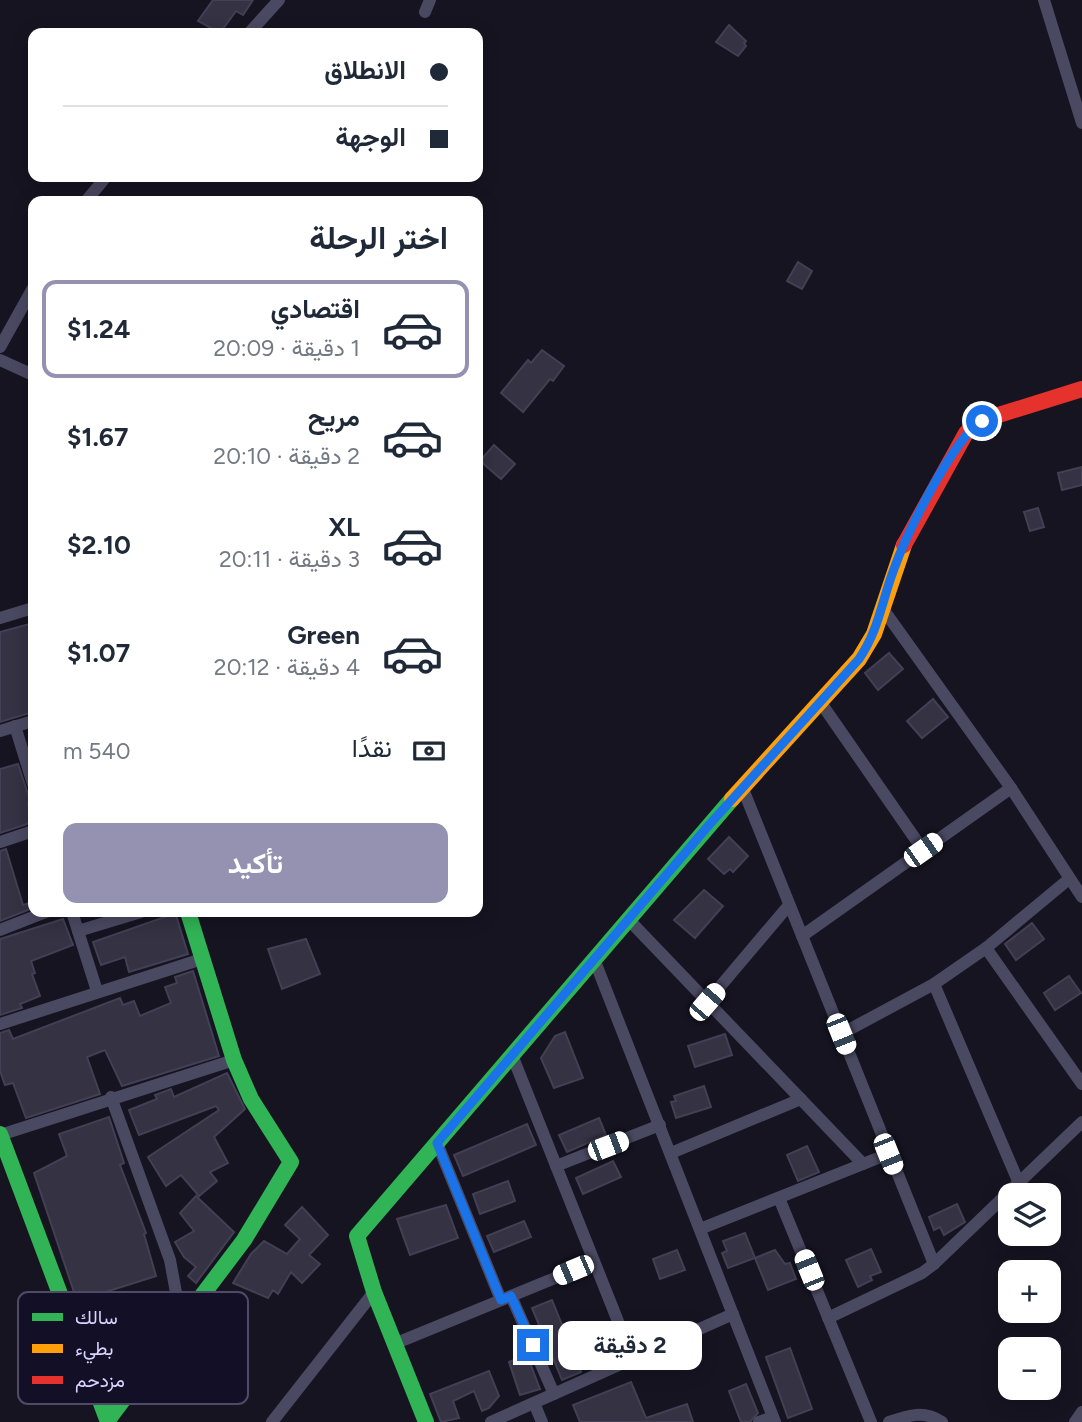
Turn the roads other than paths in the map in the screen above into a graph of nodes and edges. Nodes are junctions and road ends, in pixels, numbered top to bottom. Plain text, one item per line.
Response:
1 (279, 0) edge
2 (1044, 0) edge
3 (254, 28) edge
4 (1082, 122) edge
5 (102, 182) edge
6 (90, 196) edge
7 (28, 297) edge
8 (0, 347) edge
9 (0, 360) edge
10 (28, 373) edge
11 (1082, 389) edge
12 (883, 609) junction
13 (28, 610) edge
14 (0, 618) edge
15 (821, 703) junction
16 (28, 722) edge
17 (15, 726) junction
18 (0, 731) edge
19 (28, 768) edge
20 (1011, 788) junction
21 (743, 789) junction
22 (28, 833) edge
23 (0, 842) edge
24 (923, 850) junction
25 (1069, 879) junction
26 (1082, 897) edge
27 (789, 905) junction
28 (33, 917) edge
29 (74, 917) edge
30 (124, 917) edge
31 (189, 917) edge
32 (628, 919) junction
33 (0, 930) edge
34 (78, 931) junction
35 (802, 936) junction
36 (986, 948) junction
37 (202, 959) junction
38 (594, 959) junction
39 (934, 984) junction
40 (97, 991) junction
41 (707, 1002) junction
42 (0, 1024) edge
43 (841, 1034) junction
44 (512, 1055) junction
45 (234, 1060) junction
46 (1082, 1084) edge
47 (111, 1097) junction
48 (801, 1099) junction
49 (1082, 1122) edge
50 (660, 1125) junction
51 (0, 1134) edge
52 (437, 1143) junction
53 (671, 1153) junction
54 (888, 1154) junction
55 (863, 1164) junction
56 (556, 1166) junction
57 (1018, 1181) junction
58 (779, 1198) junction
59 (700, 1229) junction
60 (594, 1262) junction
61 (934, 1264) junction
62 (59, 1292) edge
63 (176, 1292) edge
64 (204, 1292) edge
65 (374, 1292) junction
66 (506, 1298) junction
67 (733, 1314) junction
68 (828, 1318) junction
69 (394, 1344) junction
70 (633, 1359) junction
71 (554, 1394) junction
72 (534, 1403) junction
73 (102, 1404) edge
74 (121, 1404) edge
75 (1082, 1412) edge
76 (774, 1419) edge
77 (108, 1421) edge
78 (272, 1422) edge
79 (426, 1422) edge
80 (491, 1422) edge
81 (542, 1422) edge
82 (759, 1422) edge
83 (871, 1422) edge
84 (889, 1422) edge
85 (942, 1422) edge
86 (1075, 1422) edge

1 - 3 street
2 - 4 street
5 - 6 street
7 - 8 street
9 - 10 street
11 - 12 street
12 - 15 street
12 - 20 street
13 - 14 street
15 - 21 street
15 - 24 street
16 - 17 street
17 - 18 street
17 - 19 street
20 - 24 street
20 - 25 street
21 - 27 street
21 - 32 street
22 - 23 street
24 - 35 street
25 - 26 street
25 - 36 street
27 - 35 street
27 - 41 street
28 - 33 street
29 - 34 street
30 - 34 street
31 - 37 street
32 - 38 street
32 - 41 street
34 - 40 street
35 - 43 street
36 - 39 street
36 - 46 street
37 - 40 street
37 - 45 street
38 - 44 street
38 - 50 street
39 - 43 street
39 - 57 street
40 - 42 street
41 - 48 street
43 - 54 street
44 - 52 street
44 - 56 street
45 - 47 street
45 - 64 street
47 - 51 street
47 - 63 street
48 - 53 street
48 - 55 street
49 - 57 street
50 - 53 street
50 - 56 street
51 - 62 street
52 - 65 street
52 - 66 street
53 - 59 street
54 - 55 street
54 - 61 street
55 - 58 street
56 - 60 street
57 - 61 street
58 - 59 street
58 - 68 street
59 - 67 street
60 - 66 street
60 - 70 street
61 - 68 street
65 - 69 street
65 - 78 street
66 - 69 street
66 - 71 street
67 - 70 street
67 - 76 street
68 - 83 street
69 - 79 street
70 - 71 street
71 - 72 street
72 - 80 street
72 - 81 street
73 - 77 street
74 - 77 street
75 - 86 street
76 - 82 street
84 - 85 street

